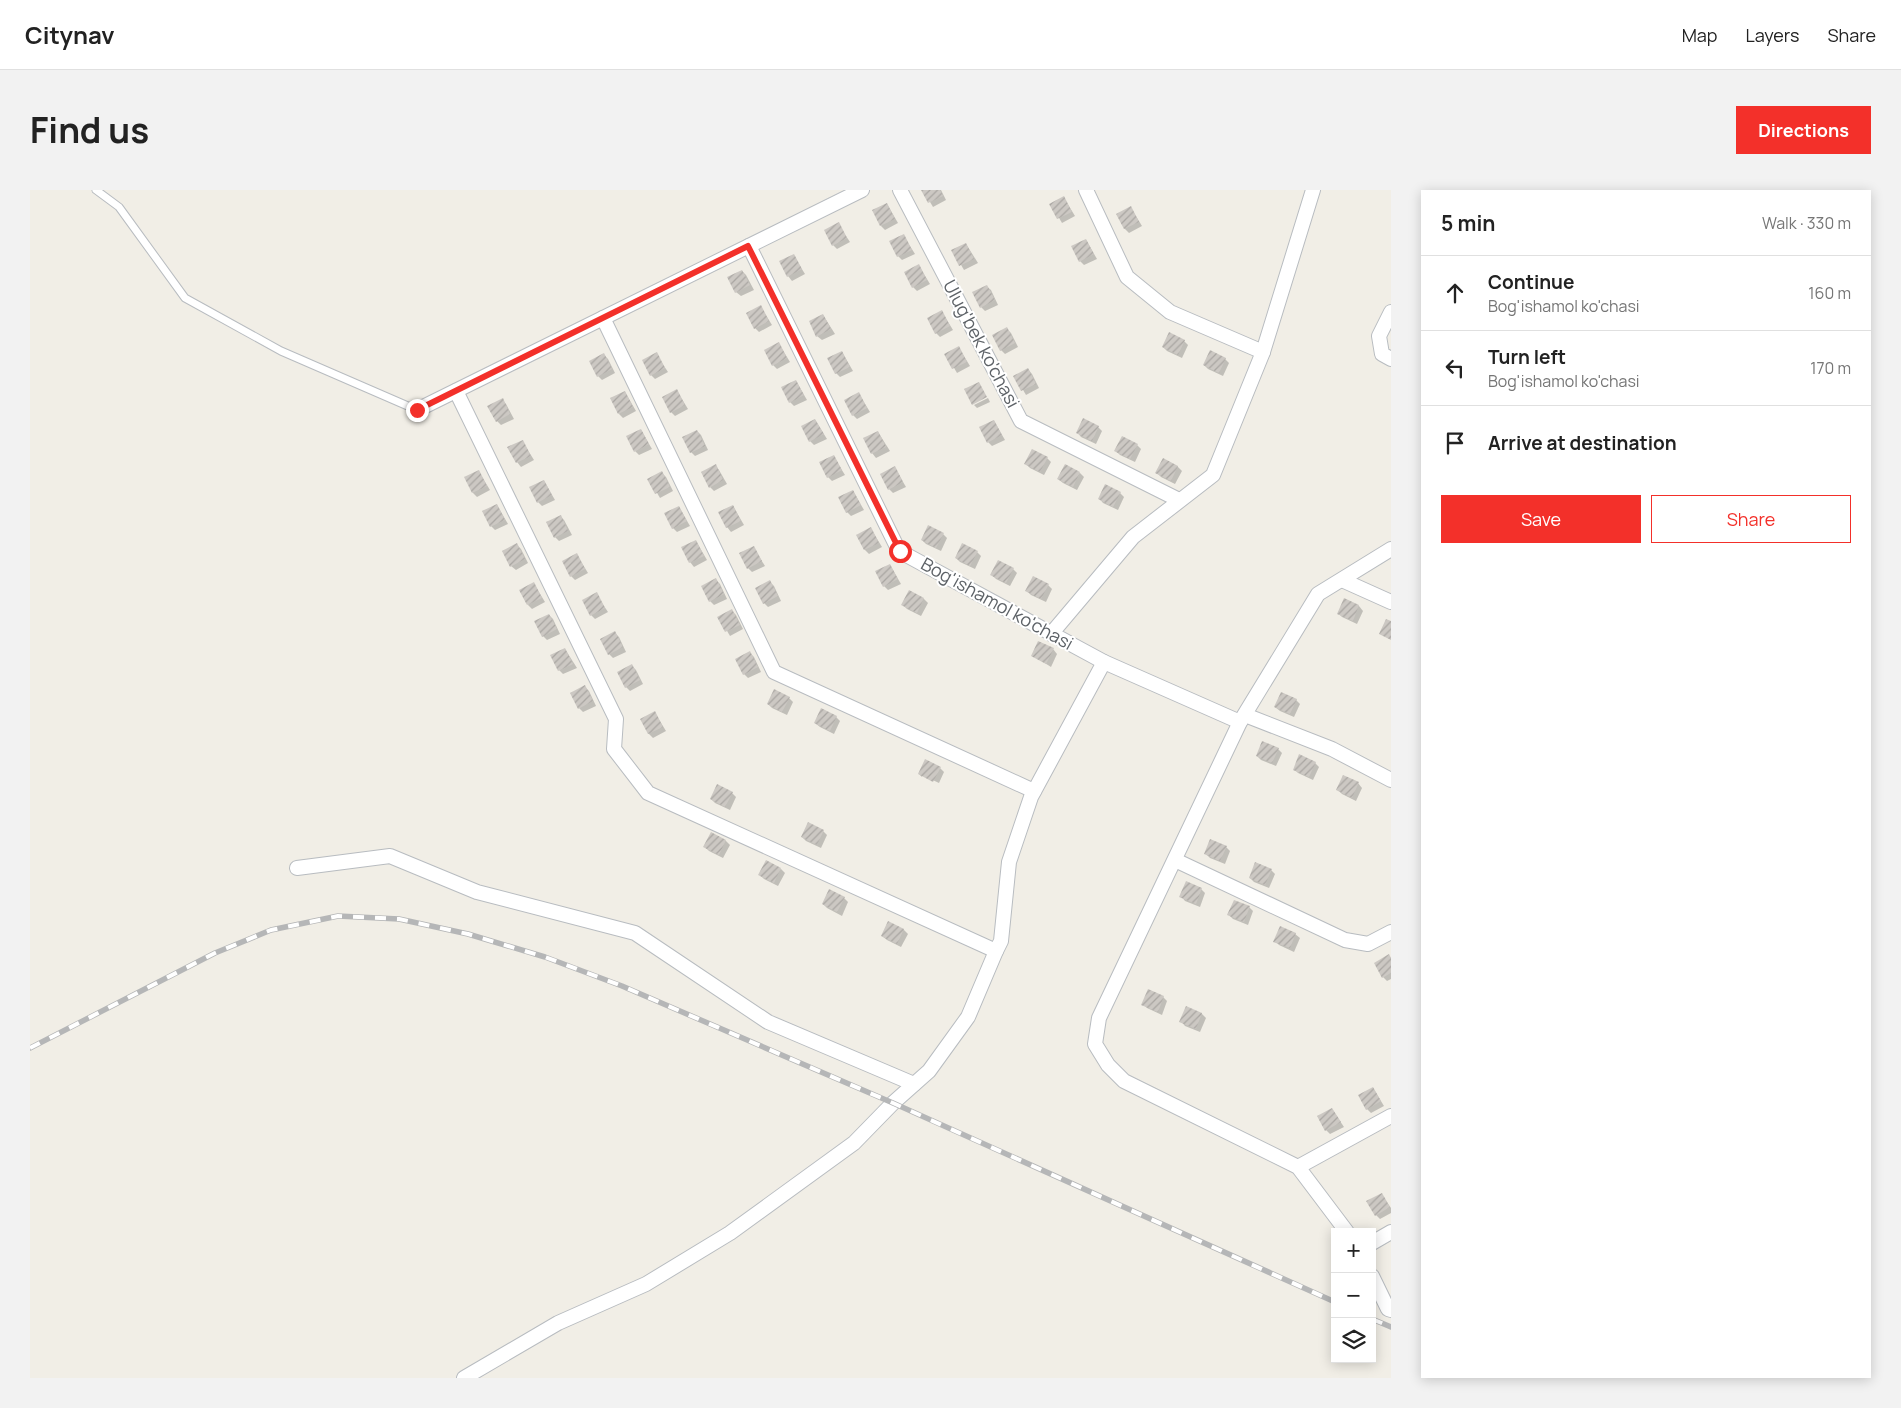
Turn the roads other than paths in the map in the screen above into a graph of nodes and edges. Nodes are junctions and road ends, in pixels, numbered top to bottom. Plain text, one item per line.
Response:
1 (96, 190) edge
2 (862, 190) edge
3 (900, 190) edge
4 (1086, 190) edge
5 (1313, 190) edge
6 (748, 246) junction
7 (1391, 312) edge
8 (603, 318) junction
9 (1263, 352) junction
10 (1391, 359) edge
11 (456, 391) junction
12 (417, 410) joint
13 (1179, 500) junction
14 (1391, 550) edge
15 (1342, 580) junction
16 (1391, 602) edge
17 (1051, 634) junction
18 (1104, 662) junction
19 (1243, 718) junction
20 (1391, 780) edge
21 (1034, 791) junction
22 (1175, 860) junction
23 (297, 868) dead end
24 (1391, 932) edge
25 (996, 952) junction
26 (914, 1084) junction
27 (1391, 1116) edge
28 (1298, 1167) junction
29 (1343, 1228) edge
30 (1391, 1232) edge
31 (1376, 1241) edge
32 (1376, 1284) edge
33 (1391, 1310) edge
34 (464, 1378) edge

1 - 12 lane
2 - 6 street
3 - 13 street, Ulug'bek ko'chasi
4 - 9 street
5 - 9 street
6 - 8 street
6 - 17 street, Bog'ishamol ko'chasi
7 - 10 street
8 - 11 street
8 - 21 street
9 - 13 street
11 - 12 street
11 - 25 street
13 - 17 street
14 - 15 street
15 - 16 street
15 - 19 street
17 - 18 street, Bog'ishamol ko'chasi
18 - 19 street, Bog'ishamol ko'chasi
18 - 21 street
19 - 20 street, Bog'ishamol ko'chasi
19 - 22 street
21 - 25 street
22 - 24 street
22 - 28 street
23 - 26 street
25 - 26 street
26 - 34 street
27 - 28 street
28 - 29 street
30 - 31 street
32 - 33 street

